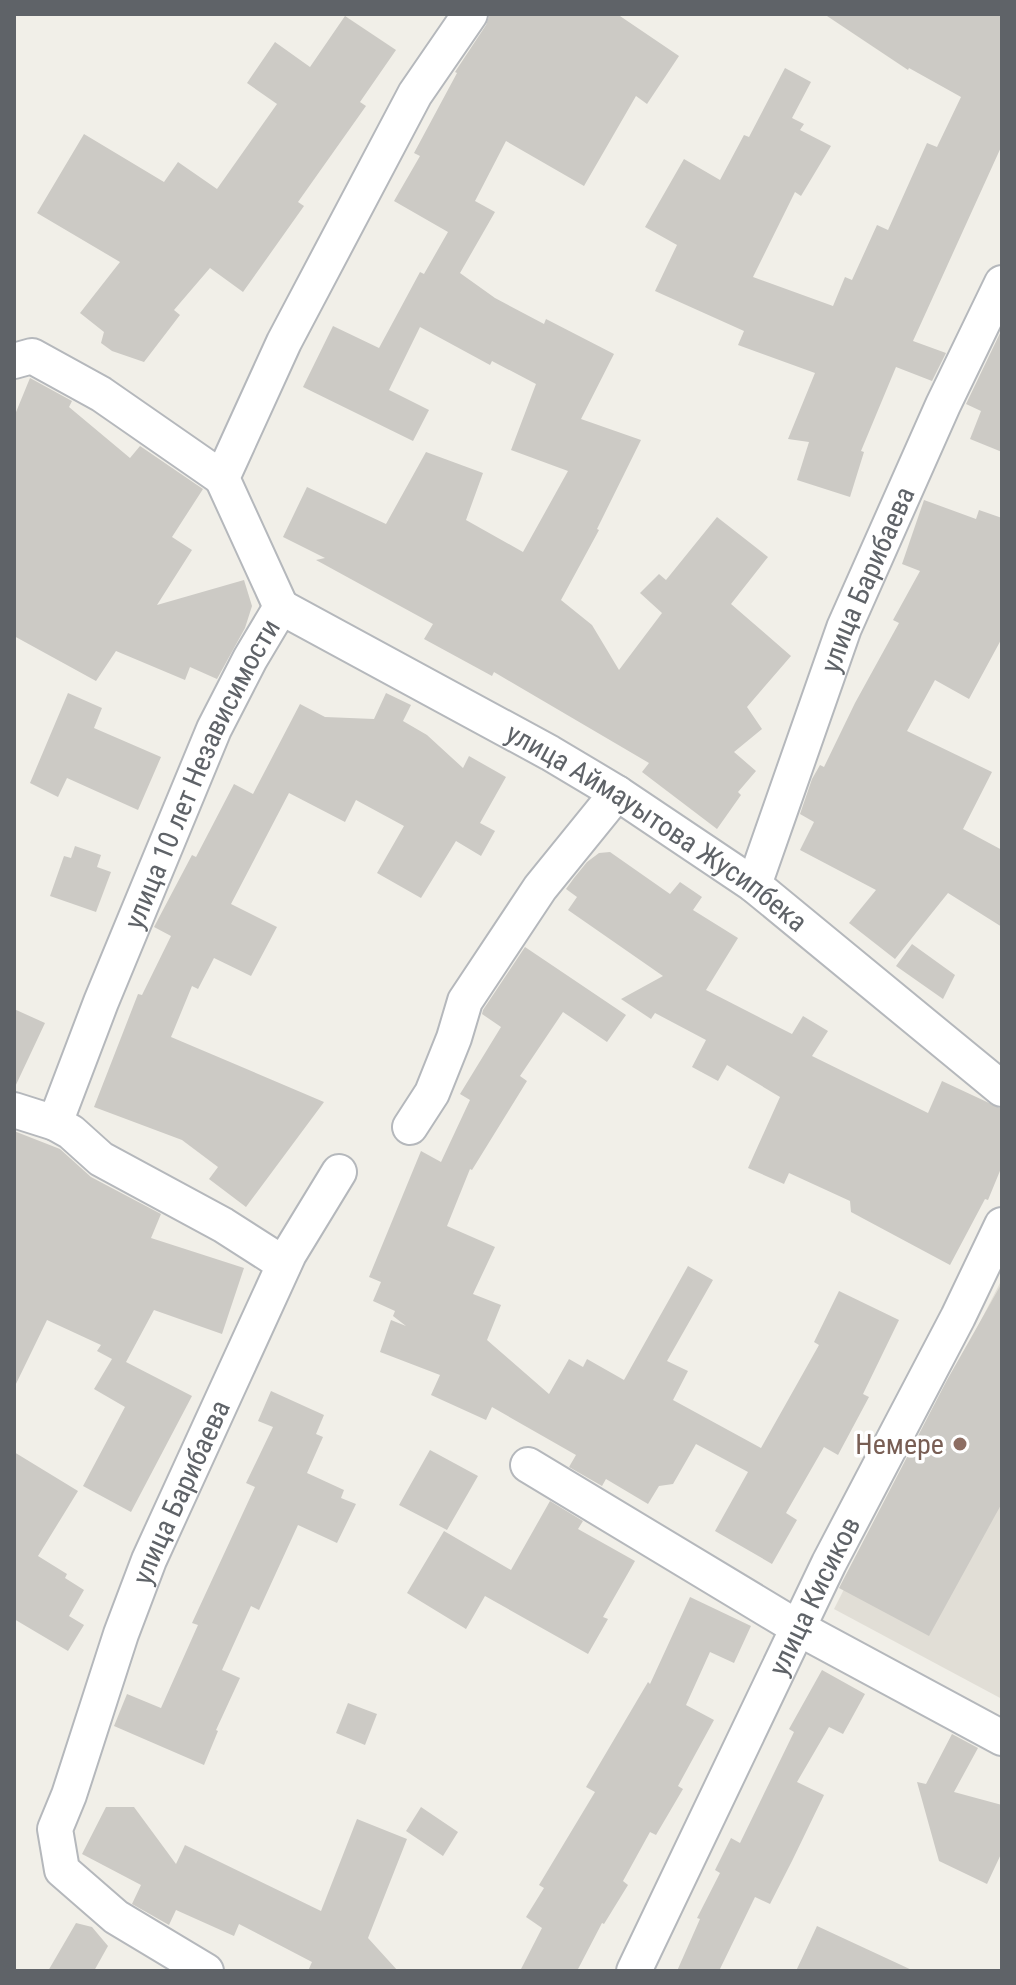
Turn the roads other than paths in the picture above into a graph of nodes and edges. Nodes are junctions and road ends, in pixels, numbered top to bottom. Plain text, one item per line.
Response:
1 (470, 14) edge
2 (1002, 283) edge
3 (14, 361) edge
4 (222, 478) junction
5 (281, 607) junction
6 (617, 793) junction
7 (754, 885) junction
8 (1002, 1089) edge
9 (14, 1110) edge
10 (55, 1123) junction
11 (410, 1127) dead end
12 (339, 1172) dead end
13 (1002, 1225) edge
14 (284, 1264) junction
15 (528, 1465) dead end
16 (800, 1629) junction
17 (1002, 1738) edge
18 (206, 1971) edge
19 (634, 1971) edge

1 - 4 street
2 - 7 street, улица Барибаева
3 - 4 street
4 - 5 street, улица 10 лет Независимости
5 - 6 street, улица Аймауытова Жусипбека
5 - 10 street, улица 10 лет Независимости
6 - 7 street, улица Аймауытова Жусипбека
6 - 11 street
7 - 8 street, улица Аймауытова Жусипбека
9 - 10 street
10 - 14 street
12 - 14 street, улица Барибаева
13 - 16 street, улица Кисиков
14 - 18 street, улица Барибаева
15 - 16 street
16 - 17 street
16 - 19 street, улица Кисиков

